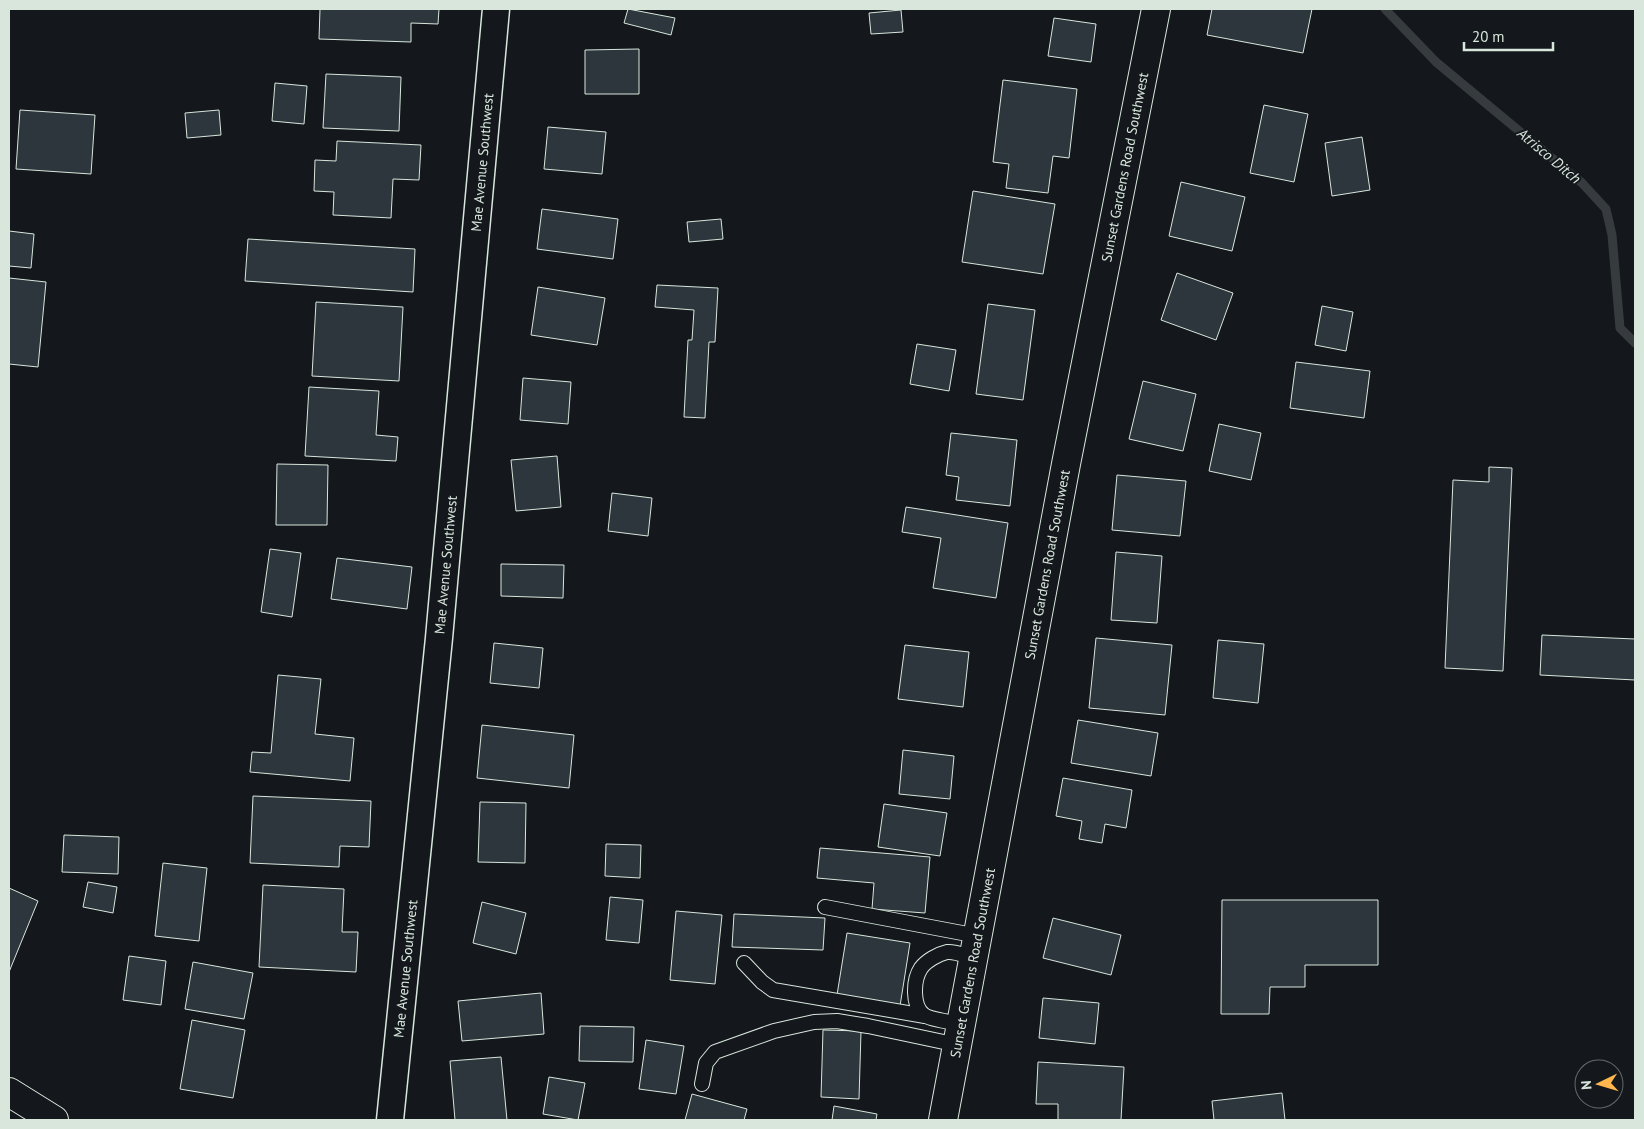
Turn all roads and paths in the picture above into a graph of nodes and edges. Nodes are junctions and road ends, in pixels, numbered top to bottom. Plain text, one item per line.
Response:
1 (496, 9) edge
2 (1156, 9) edge
3 (825, 907) dead end
4 (976, 947) junction
5 (744, 963) dead end
6 (925, 1016) junction
7 (960, 1034) junction
8 (702, 1084) dead end
9 (9, 1092) edge
10 (54, 1120) edge
11 (390, 1120) edge
12 (943, 1120) edge

1 - 11 street, Mae Avenue Southwest
2 - 4 street, Sunset Gardens Road Southwest
3 - 4 lane
4 - 6 lane
4 - 7 street, Sunset Gardens Road Southwest
5 - 6 lane
6 - 7 lane
7 - 8 lane
7 - 12 street, Sunset Gardens Road Southwest
9 - 10 street

